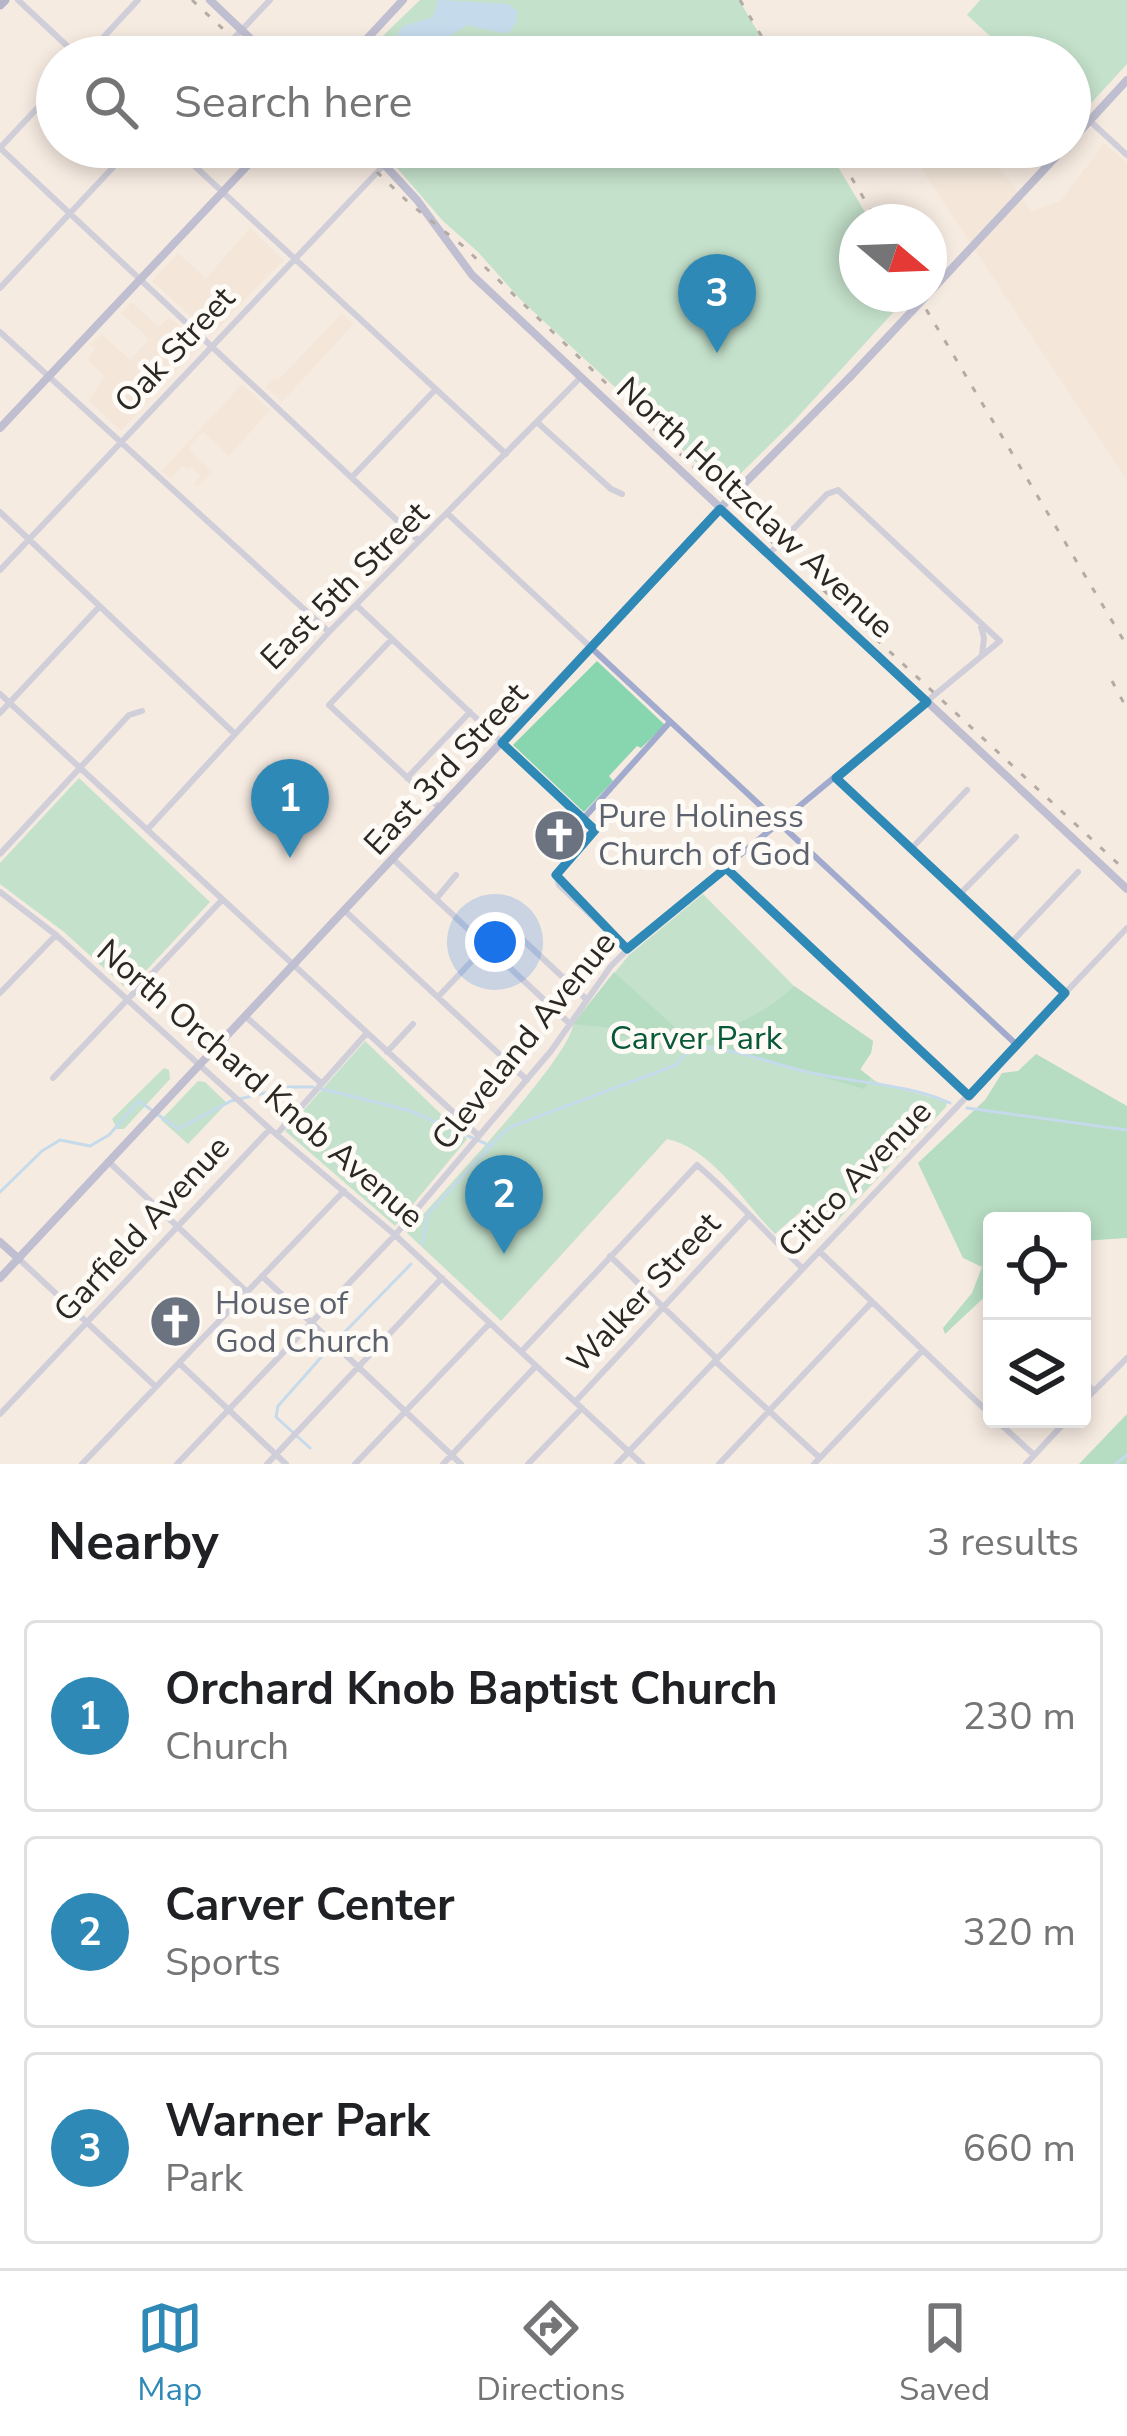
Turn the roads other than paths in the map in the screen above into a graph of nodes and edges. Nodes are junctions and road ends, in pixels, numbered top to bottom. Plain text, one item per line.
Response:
1 (18, 0) edge
2 (138, 0) edge
3 (210, 0) edge
4 (270, 0) edge
5 (400, 1) edge
6 (241, 31) junction
7 (58, 36) edge
8 (103, 36) edge
9 (236, 36) edge
10 (247, 36) edge
11 (369, 36) edge
12 (1127, 80) edge
13 (36, 109) edge
14 (1091, 120) edge
15 (1091, 122) edge
16 (0, 148) edge
17 (1127, 155) edge
18 (113, 168) edge
19 (196, 168) edge
20 (245, 168) edge
21 (382, 168) edge
22 (389, 168) edge
23 (1046, 168) edge
24 (222, 192) junction
25 (70, 214) junction
26 (294, 259) junction
27 (947, 275) edge
28 (140, 279) junction
29 (0, 288) edge
30 (912, 312) edge
31 (0, 332) edge
32 (212, 345) junction
33 (48, 377) junction
34 (580, 378) junction
35 (435, 390) junction
36 (538, 423) junction
37 (0, 428) edge
38 (120, 443) junction
39 (507, 455) junction
40 (352, 477) junction
41 (622, 494) dead end
42 (720, 509) junction
43 (0, 512) edge
44 (449, 514) junction
45 (29, 539) junction
46 (418, 540) junction
47 (770, 554) junction
48 (0, 570) edge
49 (356, 605) junction
50 (99, 607) junction
51 (972, 615) junction
52 (329, 632) junction
53 (392, 638) junction
54 (590, 648) junction
55 (980, 660) junction
56 (0, 694) edge
57 (928, 702) junction
58 (9, 703) junction
59 (142, 711) dead end
60 (470, 712) junction
61 (0, 713) edge
62 (670, 722) junction
63 (235, 734) junction
64 (502, 743) junction
65 (79, 768) junction
66 (407, 778) junction
67 (836, 778) junction
68 (967, 790) dead end
69 (442, 809) junction
70 (583, 819) junction
71 (779, 823) junction
72 (146, 831) junction
73 (1016, 837) dead end
74 (911, 849) junction
75 (0, 854) edge
76 (394, 860) junction
77 (726, 868) junction
78 (1078, 872) dead end
79 (456, 875) dead end
80 (1127, 889) edge
81 (0, 892) edge
82 (960, 894) junction
83 (436, 899) junction
84 (221, 901) junction
85 (345, 911) junction
86 (506, 924) dead end
87 (1127, 928) edge
88 (56, 935) junction
89 (1011, 943) junction
90 (486, 946) junction
91 (627, 949) junction
92 (295, 967) junction
93 (0, 993) edge
94 (1065, 993) junction
95 (438, 998) junction
96 (586, 998) junction
97 (127, 999) junction
98 (245, 1016) junction
99 (569, 1023) junction
100 (413, 1024) dead end
101 (366, 1034) junction
102 (1017, 1045) junction
103 (386, 1052) junction
104 (199, 1065) junction
105 (53, 1078) dead end
106 (527, 1080) junction
107 (321, 1083) junction
108 (969, 1096) junction
109 (273, 1131) junction
110 (479, 1136) junction
111 (109, 1162) junction
112 (344, 1191) junction
113 (748, 1216) junction
114 (177, 1227) junction
115 (395, 1234) junction
116 (0, 1242) edge
117 (820, 1252) junction
118 (610, 1256) junction
119 (19, 1259) junction
120 (802, 1268) junction
121 (262, 1276) junction
122 (0, 1278) edge
123 (442, 1278) junction
124 (248, 1292) junction
125 (872, 1302) junction
126 (664, 1306) junction
127 (87, 1322) junction
128 (312, 1323) junction
129 (490, 1323) junction
130 (922, 1351) junction
131 (521, 1352) junction
132 (1127, 1358) edge
133 (716, 1360) junction
134 (179, 1363) junction
135 (536, 1366) junction
136 (358, 1367) junction
137 (156, 1387) junction
138 (1091, 1388) edge
139 (1094, 1391) junction
140 (1091, 1394) edge
141 (579, 1405) junction
142 (983, 1408) edge
143 (228, 1409) junction
144 (405, 1411) junction
145 (767, 1412) junction
146 (0, 1414) edge
147 (1005, 1428) edge
148 (1060, 1428) edge
149 (628, 1452) junction
150 (276, 1454) junction
151 (452, 1455) junction
152 (1034, 1456) junction
153 (817, 1461) edge
154 (82, 1464) edge
155 (177, 1464) edge
156 (266, 1464) edge
157 (286, 1464) edge
158 (355, 1464) edge
159 (443, 1464) edge
160 (461, 1464) edge
161 (528, 1464) edge
162 (617, 1464) edge
163 (642, 1464) edge
164 (719, 1464) edge
165 (1026, 1464) edge

1 - 7 street
2 - 8 street
3 - 6 main road
4 - 6 street
5 - 11 main road
6 - 9 street
6 - 10 main road
12 - 14 main road, East 3rd Street
13 - 16 street
15 - 17 street
16 - 25 street
18 - 25 street
19 - 24 street
20 - 24 main road
21 - 26 street, Oak Street
22 - 34 main road, North Holtzclaw Avenue
23 - 27 main road, East 3rd Street
24 - 26 street
24 - 28 main road
25 - 28 street
25 - 29 street
26 - 32 street, Oak Street
26 - 35 street
28 - 32 street
28 - 33 main road
30 - 42 main road, East 3rd Street, bridge
31 - 33 street
32 - 38 street, Oak Street
32 - 40 street
33 - 37 main road
33 - 38 street
34 - 36 street, East 5th Street
34 - 42 main road, North Holtzclaw Avenue
35 - 39 street
35 - 40 street
36 - 39 street, East 5th Street
36 - 41 street
38 - 45 street, Oak Street
38 - 52 street
39 - 44 street, East 5th Street
40 - 46 street
42 - 47 main road, North Holtzclaw Avenue
42 - 54 main road, East 3rd Street
43 - 45 street
44 - 46 street, East 5th Street
44 - 54 street
45 - 48 street, Oak Street
45 - 50 street
46 - 49 street, East 5th Street
47 - 51 street
47 - 57 main road, North Holtzclaw Avenue
49 - 52 street, East 5th Street
49 - 53 street
50 - 58 street
50 - 63 street
51 - 55 street
51 - 55 street, Cleveland Avenue
52 - 63 street, East 5th Street
53 - 60 street
53 - 66 street
54 - 62 street
54 - 64 main road, East 3rd Street
55 - 57 street, Cleveland Avenue
56 - 58 street
57 - 67 street, Cleveland Avenue
57 - 80 main road, North Holtzclaw Avenue
58 - 61 street
58 - 65 street
59 - 65 street
60 - 64 street
60 - 66 street
62 - 70 street
62 - 71 street
63 - 72 street, East 5th Street
64 - 69 main road, East 3rd Street
64 - 70 street
65 - 72 street
65 - 75 street
66 - 69 street
67 - 71 street, Cleveland Avenue
67 - 74 street
68 - 74 street
69 - 76 main road, East 3rd Street
70 - 91 street
71 - 77 street, Cleveland Avenue
71 - 102 street
72 - 84 street
73 - 82 street
74 - 82 street
76 - 83 street
76 - 85 main road, East 3rd Street
77 - 91 street, Cleveland Avenue
77 - 108 street
78 - 89 street
79 - 83 street
81 - 88 street, North Orchard Knob Avenue
82 - 89 street
83 - 90 street
84 - 92 street
84 - 97 street
85 - 92 main road, East 3rd Street
85 - 95 street
86 - 96 street
87 - 94 street, Citico Avenue
88 - 93 street
88 - 97 street, North Orchard Knob Avenue
89 - 94 street
90 - 95 street
90 - 99 street
91 - 96 street, Cleveland Avenue
92 - 98 main road, East 3rd Street
92 - 101 street
94 - 102 street, Citico Avenue
95 - 106 street
96 - 99 street, Cleveland Avenue
97 - 104 street, North Orchard Knob Avenue
97 - 105 street
98 - 104 main road, East 3rd Street
98 - 107 street
99 - 106 street, Cleveland Avenue
100 - 103 street
101 - 103 street
101 - 107 street, Garfield Avenue
102 - 108 street, Citico Avenue
103 - 110 street
104 - 109 street, North Orchard Knob Avenue
104 - 111 main road, East 3rd Street
106 - 110 street, Cleveland Avenue
107 - 109 street, Garfield Avenue
108 - 117 street, Citico Avenue
109 - 112 street, North Orchard Knob Avenue
109 - 114 street, Garfield Avenue
110 - 115 street, Cleveland Avenue
111 - 114 street
111 - 119 main road, East 3rd Street
112 - 115 street, North Orchard Knob Avenue
112 - 121 street
113 - 118 street
113 - 120 street
113 - 126 street, Walker Street
114 - 124 street
114 - 127 street, Garfield Avenue
115 - 123 street, North Orchard Knob Avenue
115 - 128 street, Cleveland Avenue
116 - 119 main road
117 - 120 street, Citico Avenue
117 - 125 street
118 - 126 street
118 - 131 street
119 - 122 main road, East 3rd Street
119 - 127 street
120 - 133 street, Citico Avenue
121 - 124 street
121 - 128 street
123 - 129 street, North Orchard Knob Avenue
123 - 136 street
124 - 134 street
125 - 130 street
125 - 145 street
126 - 133 street
126 - 141 street, Walker Street
127 - 137 street
127 - 146 street, Garfield Avenue
128 - 136 street
128 - 143 street, Cleveland Avenue
129 - 131 street, North Orchard Knob Avenue
129 - 144 street
130 - 142 street
130 - 153 street
131 - 135 street, North Orchard Knob Avenue
132 - 139 street
133 - 145 street
133 - 149 street, Citico Avenue
134 - 137 street
134 - 143 street
135 - 141 street, North Orchard Knob Avenue
135 - 151 street
136 - 144 street
136 - 150 street
137 - 154 street
138 - 139 street
139 - 140 street
141 - 149 street, North Orchard Knob Avenue
141 - 161 street, Walker Street
143 - 150 street
143 - 155 street, Cleveland Avenue
144 - 151 street
144 - 158 street
145 - 153 street
145 - 164 street
147 - 152 street
148 - 152 street
149 - 162 street, Citico Avenue
149 - 163 street, North Orchard Knob Avenue
150 - 156 street
150 - 157 street
151 - 159 street
151 - 160 street
152 - 165 street

